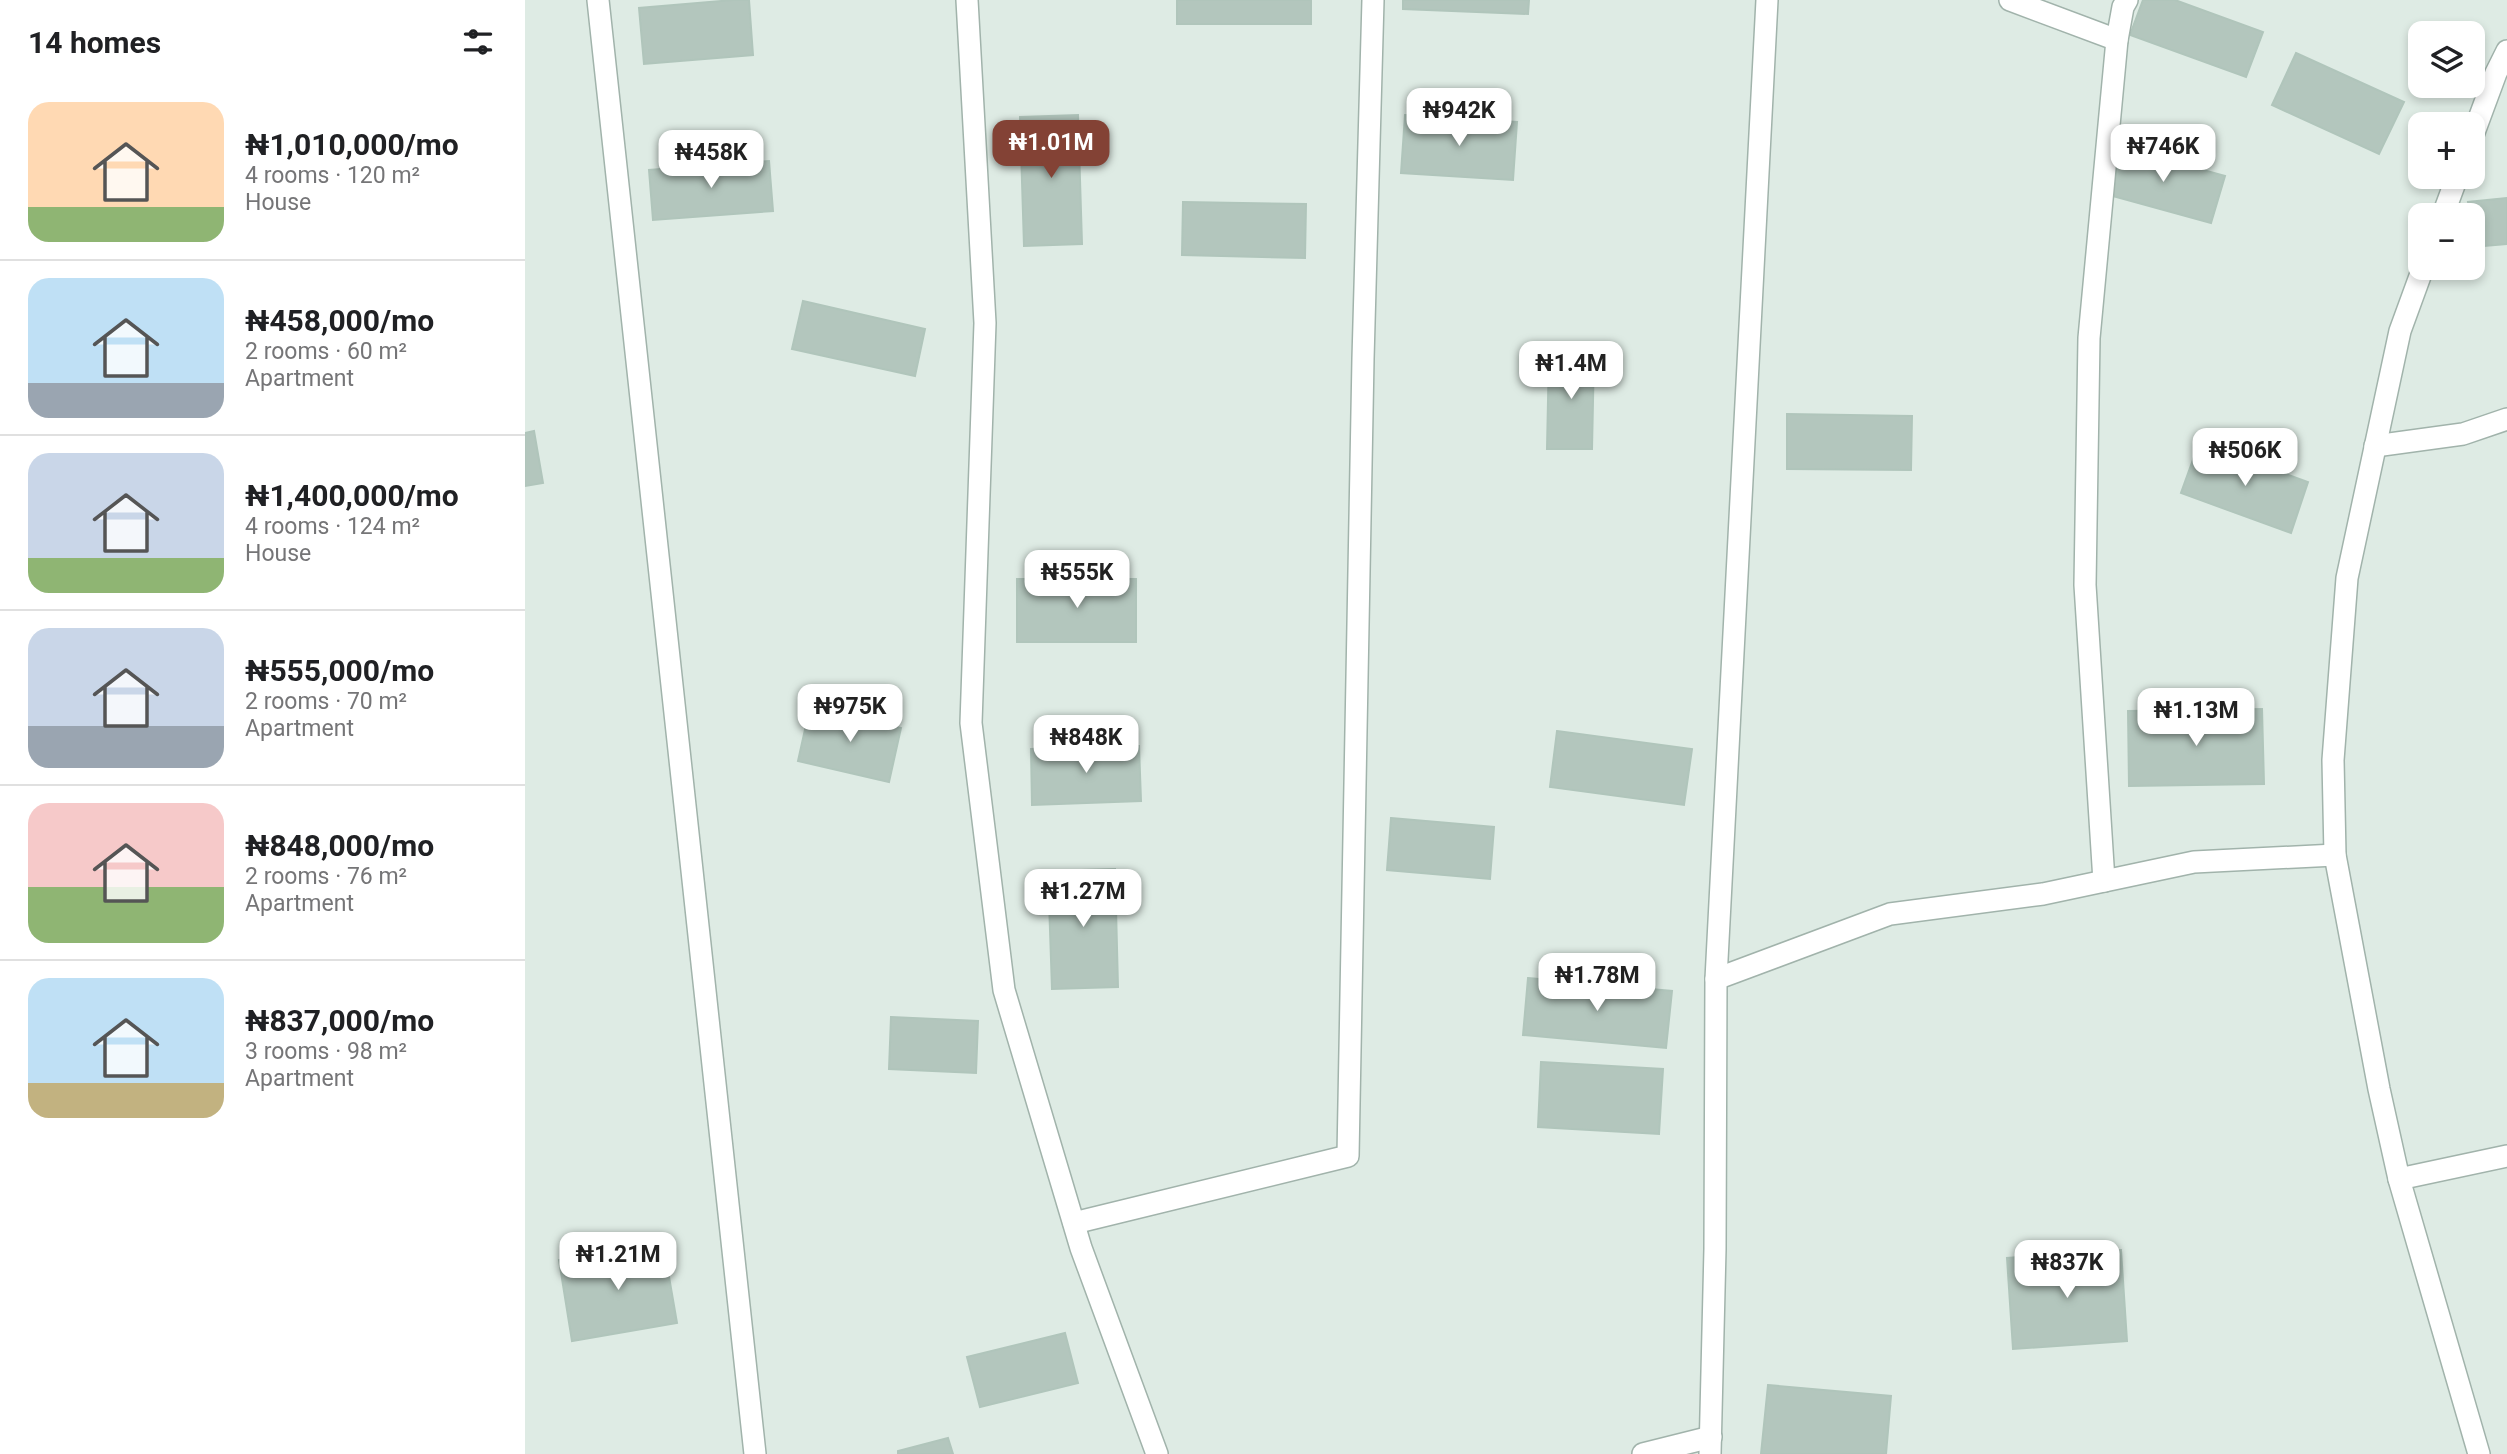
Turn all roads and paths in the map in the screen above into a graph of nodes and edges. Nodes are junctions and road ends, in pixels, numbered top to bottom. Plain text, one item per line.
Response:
1 (598, 0) edge
2 (967, 0) edge
3 (1373, 0) edge
4 (1767, 0) edge
5 (2010, 0) edge
6 (2126, 0) edge
7 (2117, 40) junction
8 (2507, 51) edge
9 (2482, 112) edge
10 (2419, 280) edge
11 (2507, 419) edge
12 (2375, 446) junction
13 (2335, 855) junction
14 (2104, 881) junction
15 (1716, 979) junction
16 (2507, 1156) edge
17 (2399, 1179) junction
18 (1074, 1223) junction
19 (1711, 1446) edge
20 (755, 1454) edge
21 (1157, 1454) edge
22 (1643, 1454) edge
23 (2479, 1454) edge

1 - 20 street
2 - 18 street
3 - 18 street
4 - 15 street
5 - 7 street
6 - 7 street
7 - 14 street
8 - 9 street
10 - 12 street
11 - 12 street
12 - 13 street
13 - 14 street
13 - 17 street
14 - 15 street
15 - 19 street
16 - 17 street
17 - 23 street
18 - 21 street
19 - 22 street

